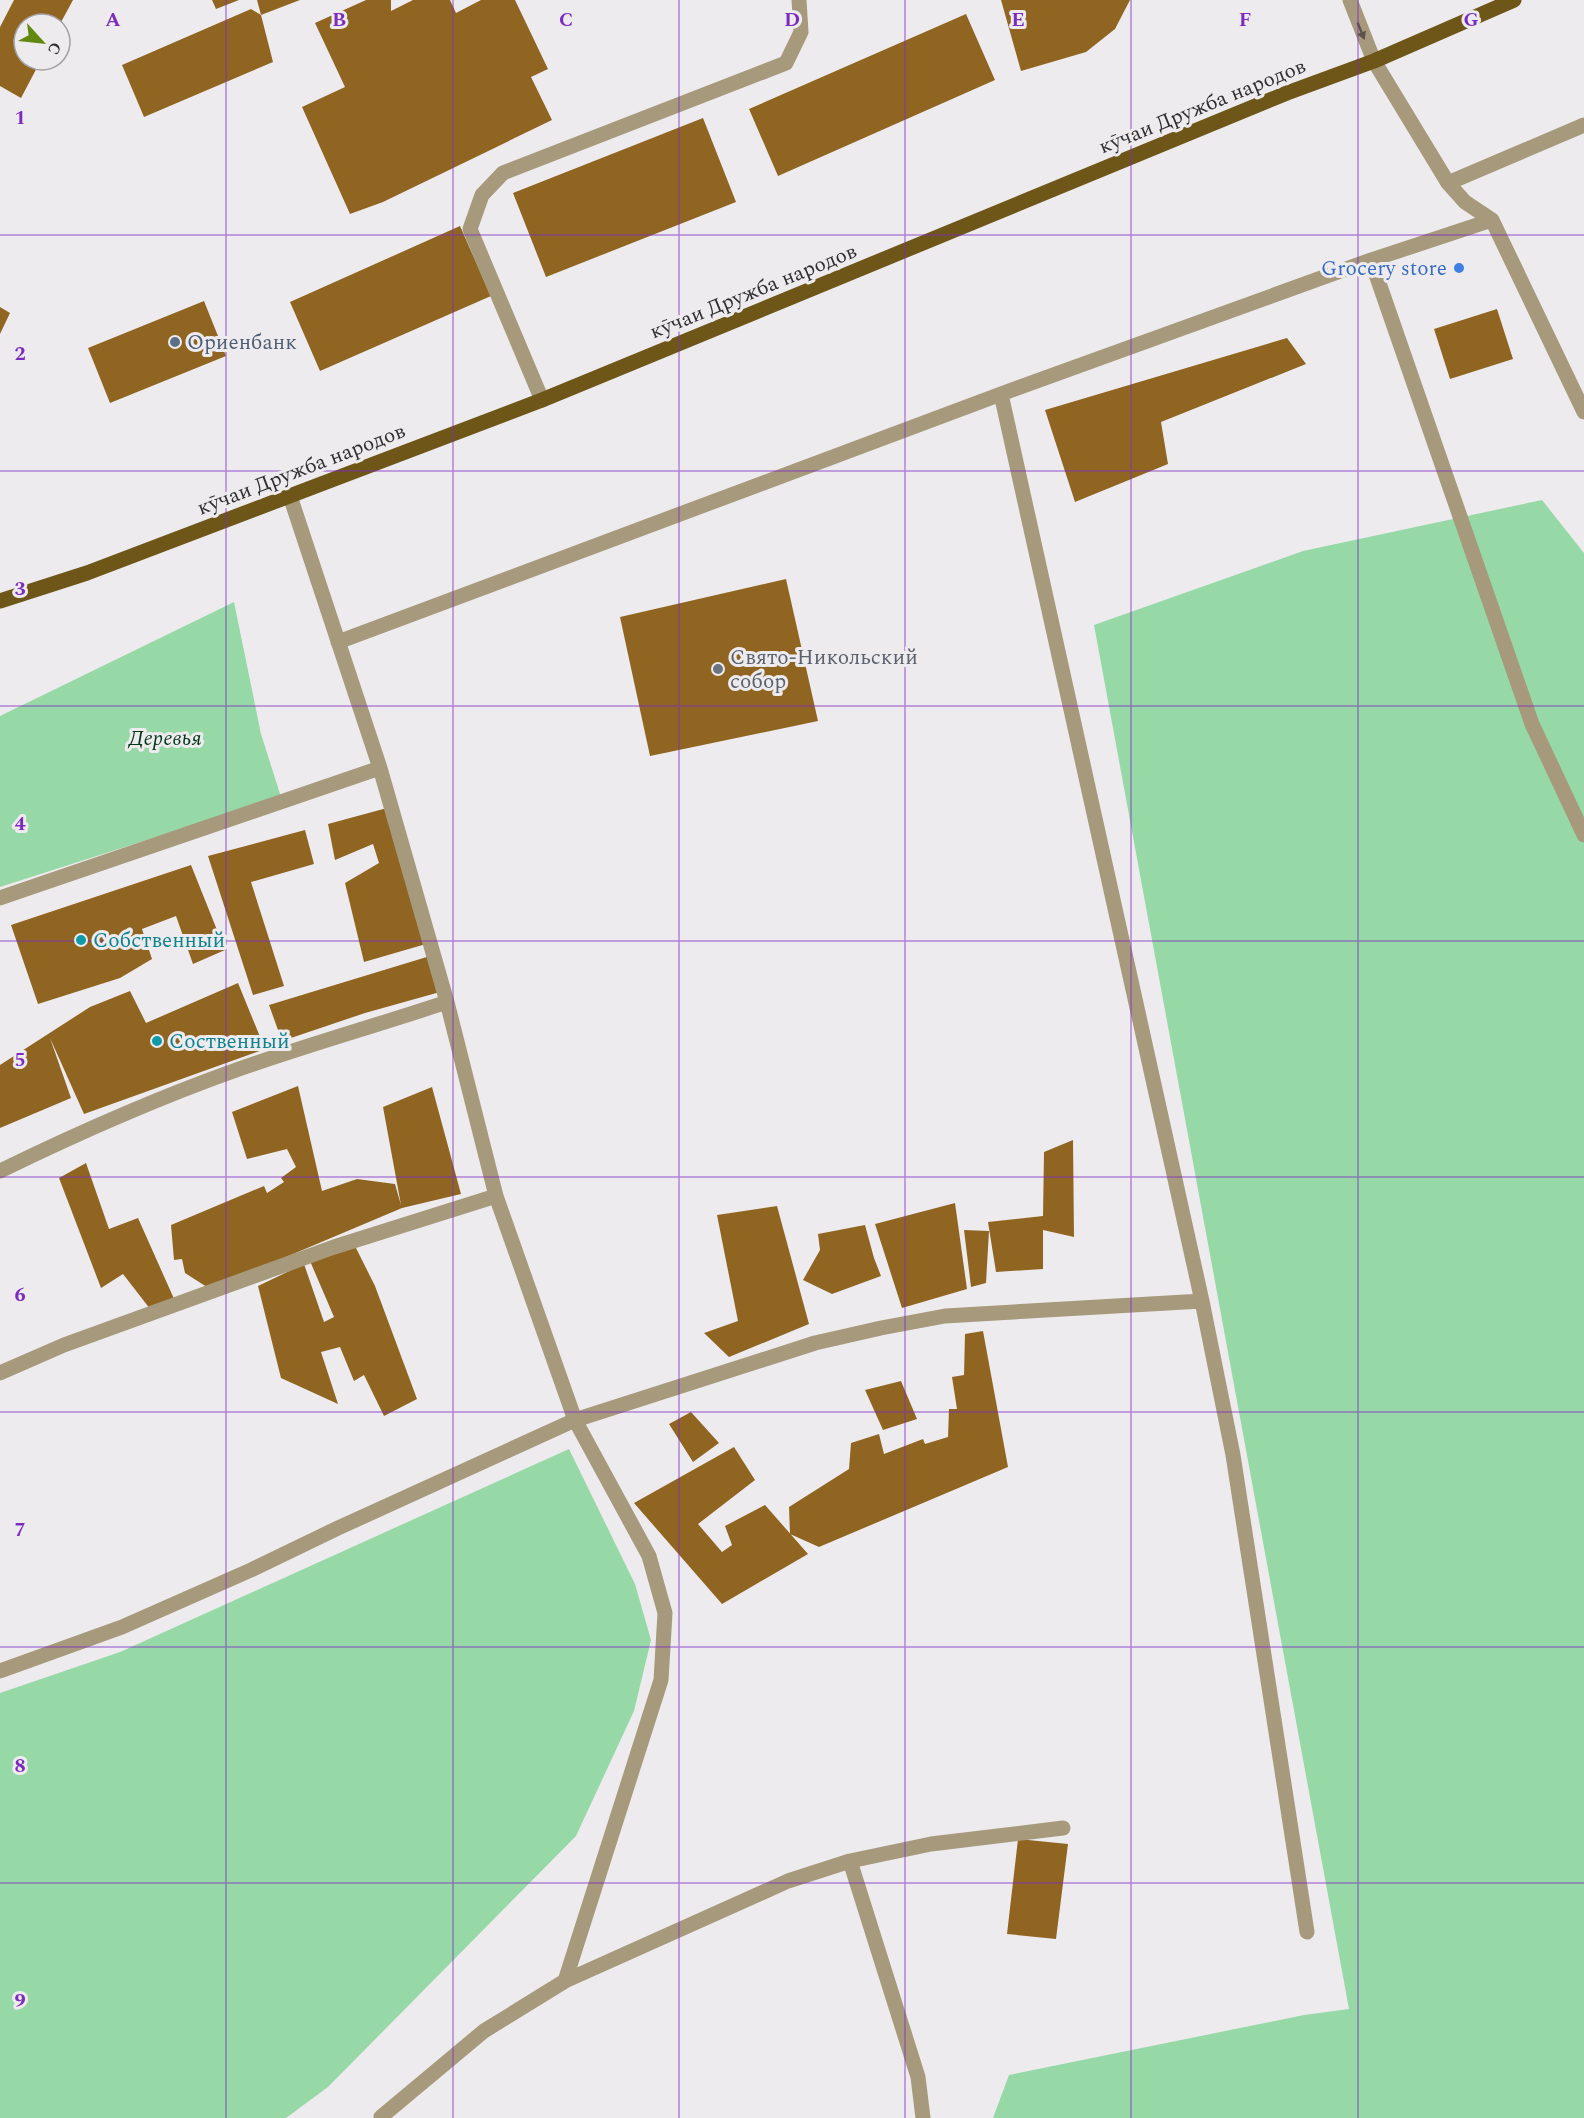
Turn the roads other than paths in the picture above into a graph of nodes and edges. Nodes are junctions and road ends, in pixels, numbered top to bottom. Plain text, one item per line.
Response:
1 (799, 0) edge
2 (1350, 0) edge
3 (1514, 0) edge
4 (1374, 61) junction
5 (1584, 125) edge
6 (1448, 183) junction
7 (1492, 220) junction
8 (1371, 260) junction
9 (1001, 394) junction
10 (542, 400) junction
11 (1584, 412) edge
12 (290, 496) junction
13 (0, 601) edge
14 (339, 642) junction
15 (380, 768) junction
16 (1584, 835) edge
17 (0, 898) edge
18 (447, 1002) junction
19 (0, 1171) edge
20 (496, 1196) junction
21 (1202, 1301) junction
22 (0, 1373) edge
23 (575, 1420) junction
24 (0, 1671) edge
25 (1063, 1828) dead end
26 (849, 1862) junction
27 (1307, 1932) dead end
28 (565, 1981) junction
29 (381, 2117) edge
30 (923, 2118) edge

1 - 10 street
2 -> 4 street
3 - 4 main road, кӯчаи Дружба народов
4 - 6 street
4 - 10 main road, кӯчаи Дружба народов
5 - 6 street
6 - 7 street
7 - 8 street
7 - 11 street
8 - 9 street
8 - 16 street
9 - 14 street
9 - 21 street
10 - 12 main road, кӯчаи Дружба народов
12 - 13 main road, кӯчаи Дружба народов
12 - 14 street
14 - 15 street
15 - 17 street
15 - 18 street
18 - 19 street
18 - 20 street
20 - 22 street
20 - 23 street
21 - 23 street
21 - 27 street
23 - 24 street
23 - 28 street
25 - 26 street
26 - 28 street
26 - 30 street
28 - 29 street

